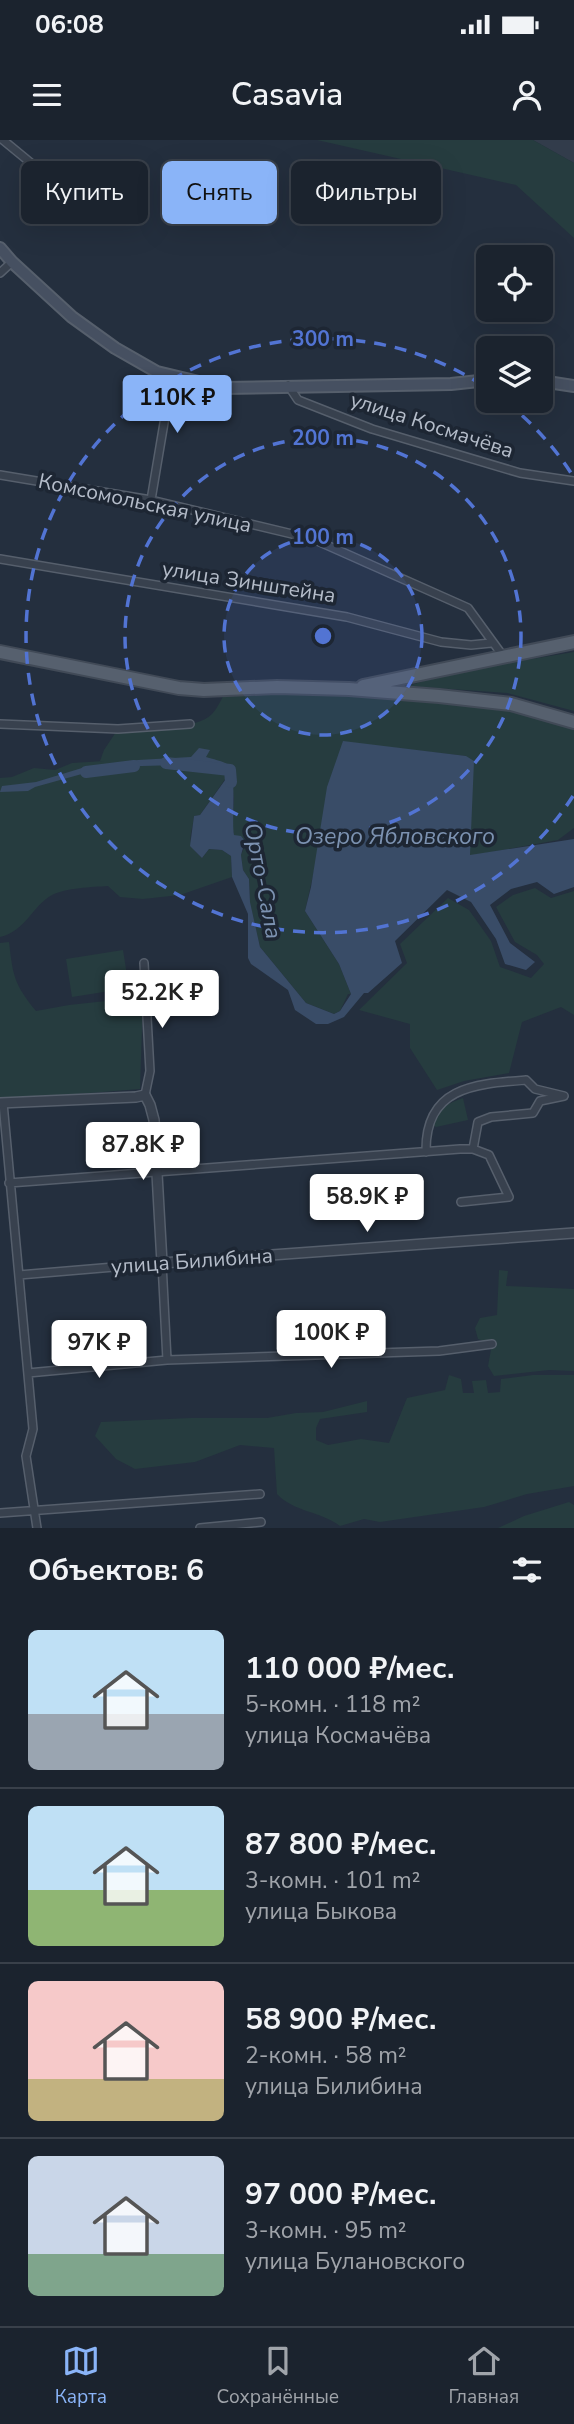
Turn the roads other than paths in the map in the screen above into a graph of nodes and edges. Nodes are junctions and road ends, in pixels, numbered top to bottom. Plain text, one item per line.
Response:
1 (3, 140) edge
2 (29, 161) edge
3 (0, 248) edge
4 (12, 262) junction
5 (0, 273) edge
6 (157, 372) junction
7 (476, 381) edge
8 (553, 383) edge
9 (288, 386) junction
10 (574, 386) edge
11 (0, 475) edge
12 (574, 481) edge
13 (151, 500) junction
14 (0, 559) edge
15 (574, 642) edge
16 (491, 643) junction
17 (0, 652) edge
18 (503, 656) junction
19 (349, 689) junction
20 (574, 722) edge
21 (0, 724) edge
22 (190, 724) dead end
23 (144, 963) dead end
24 (145, 1095) junction
25 (564, 1096) junction
26 (574, 1101) edge
27 (2, 1103) edge
28 (473, 1149) junction
29 (426, 1152) junction
30 (157, 1173) junction
31 (9, 1183) junction
32 (461, 1202) dead end
33 (574, 1233) edge
34 (162, 1263) junction
35 (19, 1275) junction
36 (492, 1344) dead end
37 (167, 1360) junction
38 (28, 1373) junction
39 (260, 1494) dead end
40 (34, 1511) junction
41 (0, 1513) edge
42 (261, 1522) dead end
43 (37, 1528) edge
44 (200, 1528) edge

1 - 2 street
3 - 4 main road, улица Космачёва
4 - 5 street
4 - 6 main road, улица Космачёва
6 - 9 main road, улица Космачёва
6 - 13 street
7 - 9 main road, улица Космачёва
8 - 10 main road
9 - 12 street, улица Космачёва
11 - 13 street, Комсомольская улица
13 - 16 street, Комсомольская улица
14 - 16 street, улица Зинштейна
15 - 18 main road
16 - 18 street, Комсомольская улица
17 - 19 main road
18 - 19 main road
19 - 20 main road
21 - 22 street
23 - 24 street
24 - 27 street
24 - 30 street
25 - 26 street
25 - 28 street
25 - 29 street
27 - 31 street
28 - 29 street
28 - 32 street
29 - 30 street
30 - 31 street
30 - 34 street
31 - 35 street
33 - 34 street, улица Билибина
34 - 35 street, улица Билибина
34 - 37 street
35 - 38 street
36 - 37 street
37 - 38 street
38 - 40 street
39 - 40 street
40 - 41 street
40 - 43 street
42 - 44 street

